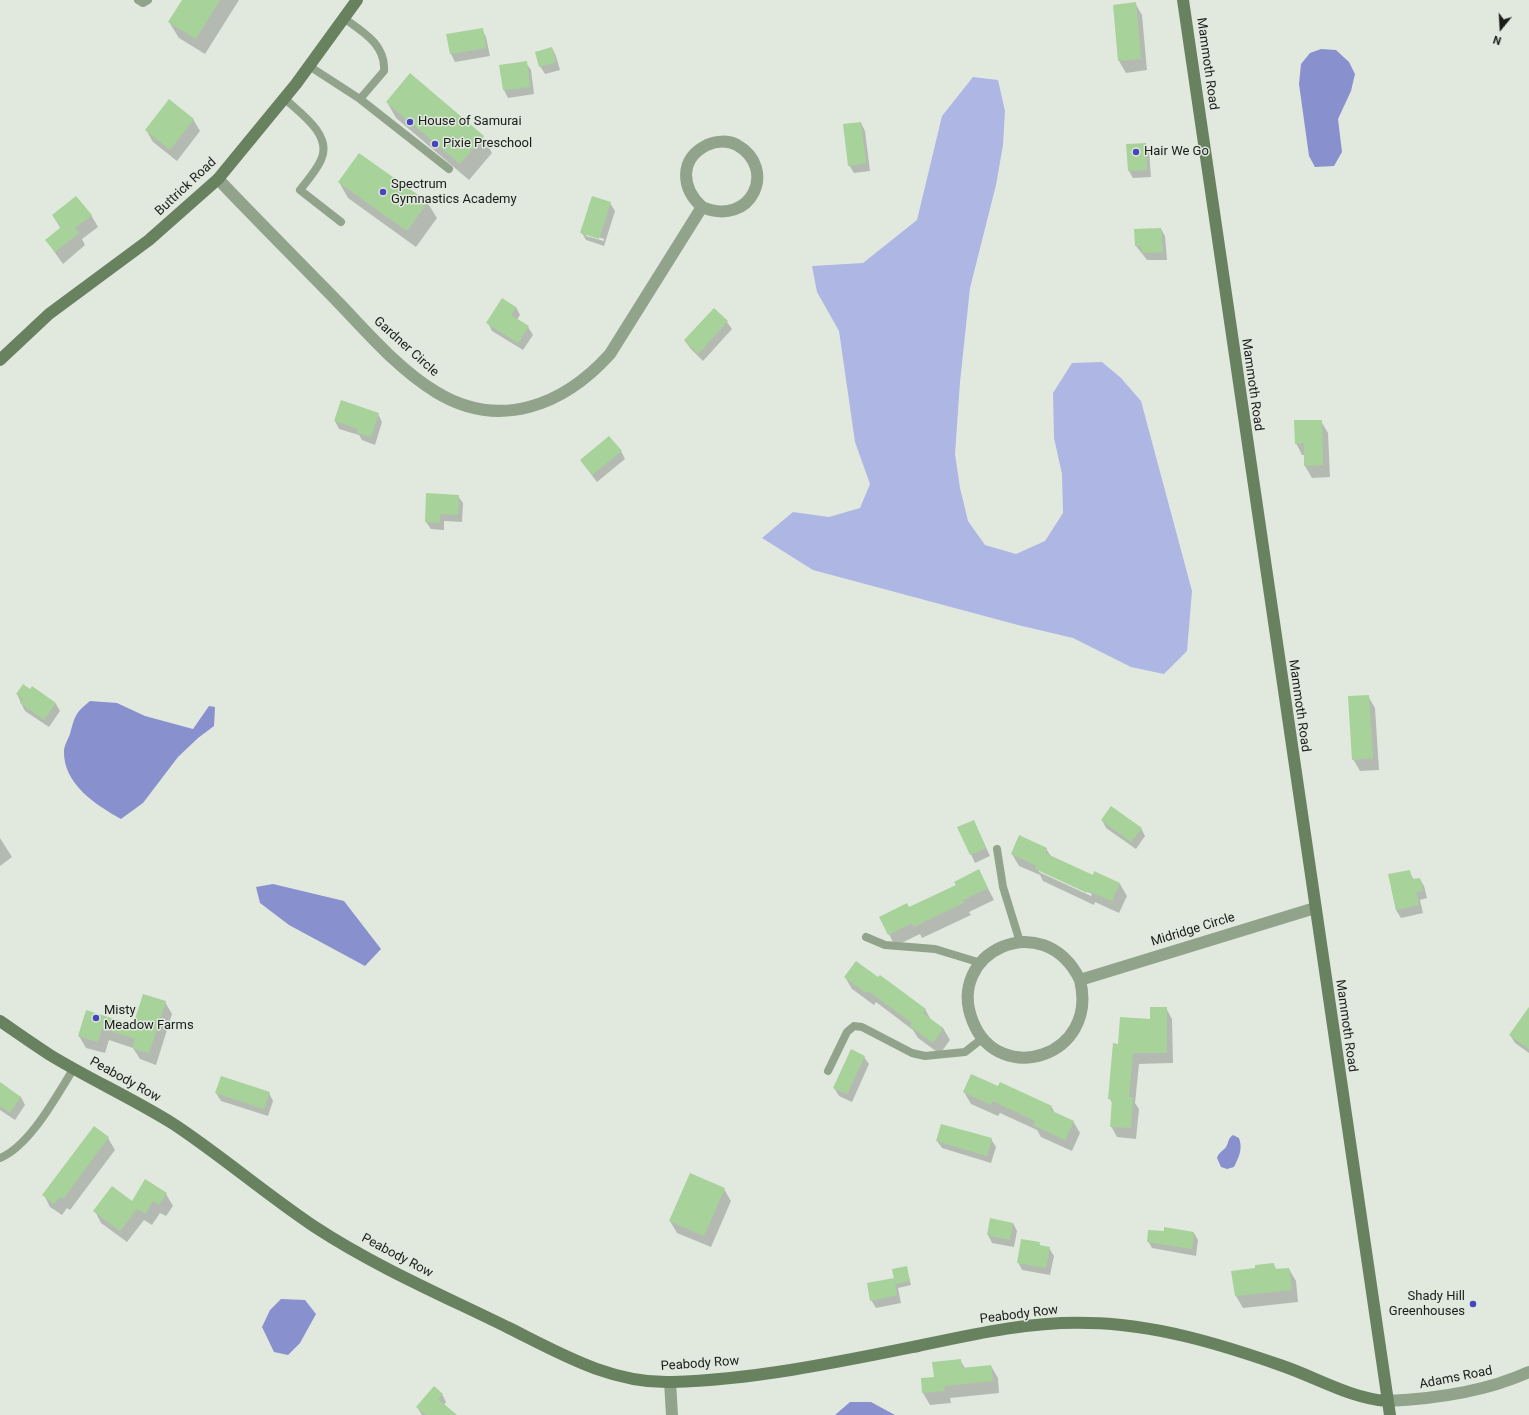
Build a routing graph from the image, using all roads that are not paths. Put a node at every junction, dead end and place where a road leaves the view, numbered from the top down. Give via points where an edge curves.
1 (138, 0) edge
2 (148, 0) edge
3 (358, 0) edge
4 (1183, 0) edge
5 (345, 19) junction
6 (309, 66) junction
7 (284, 98) junction
8 (360, 99) junction
9 (450, 168) dead end
10 (218, 180) junction
11 (702, 207) junction
12 (341, 222) dead end
13 (0, 360) edge
14 (996, 849) dead end
15 (1315, 908) junction
16 (866, 937) dead end
17 (1020, 942) junction
18 (981, 963) junction
19 (1080, 980) junction
20 (0, 1021) edge
21 (983, 1038) junction
22 (74, 1068) junction
23 (828, 1071) dead end
24 (0, 1158) edge
25 (1529, 1372) edge
26 (670, 1382) junction
27 (1387, 1401) junction
28 (672, 1415) edge
29 (1390, 1415) edge

1 - 2 lane via 143,3
3 - 5 street, Buttrick Road
4 - 15 street, Mammoth Road
5 - 6 street, Buttrick Road
5 - 8 lane via 376,44 384,60 384,71
6 - 7 street, Buttrick Road
6 - 8 lane
7 - 10 street, Buttrick Road
7 - 12 lane via 313,125 323,142 321,160 300,190
8 - 9 lane
10 - 11 street, Gardner Circle via 402,366 445,398 472,408 494,411 514,410 542,403 568,391 596,369 610,354
10 - 13 street, Buttrick Road via 149,240 49,314
11 - 11 street via 693,200 686,184 687,167 692,156 700,148 722,141 744,149 752,158 756,169 757,181 750,198 737,210 725,213 713,212
14 - 17 lane via 1003,887
15 - 19 street, Midridge Circle
15 - 27 street, Mammoth Road
16 - 18 lane via 886,945 935,949
17 - 18 street via 994,951
17 - 19 street via 1038,943 1059,952 1075,969
18 - 21 street via 972,978 968,1000 973,1023
19 - 21 street via 1084,1002 1079,1023 1066,1041 1057,1048 1037,1056 1015,1056 994,1048
20 - 22 street, Peabody Row
21 - 23 lane via 965,1052 925,1056 912,1053 862,1027 854,1026 847,1032
22 - 24 lane via 29,1135 18,1148
22 - 26 street, Peabody Row via 146,1106 317,1228 378,1263 568,1358 632,1380
25 - 27 street, Adams Road via 1500,1383 1463,1392 1418,1400
26 - 27 street, Peabody Row via 764,1374 1021,1327 1091,1323 1144,1328 1213,1344 1282,1365 1370,1400
26 - 28 street
27 - 29 street, Mammoth Road

